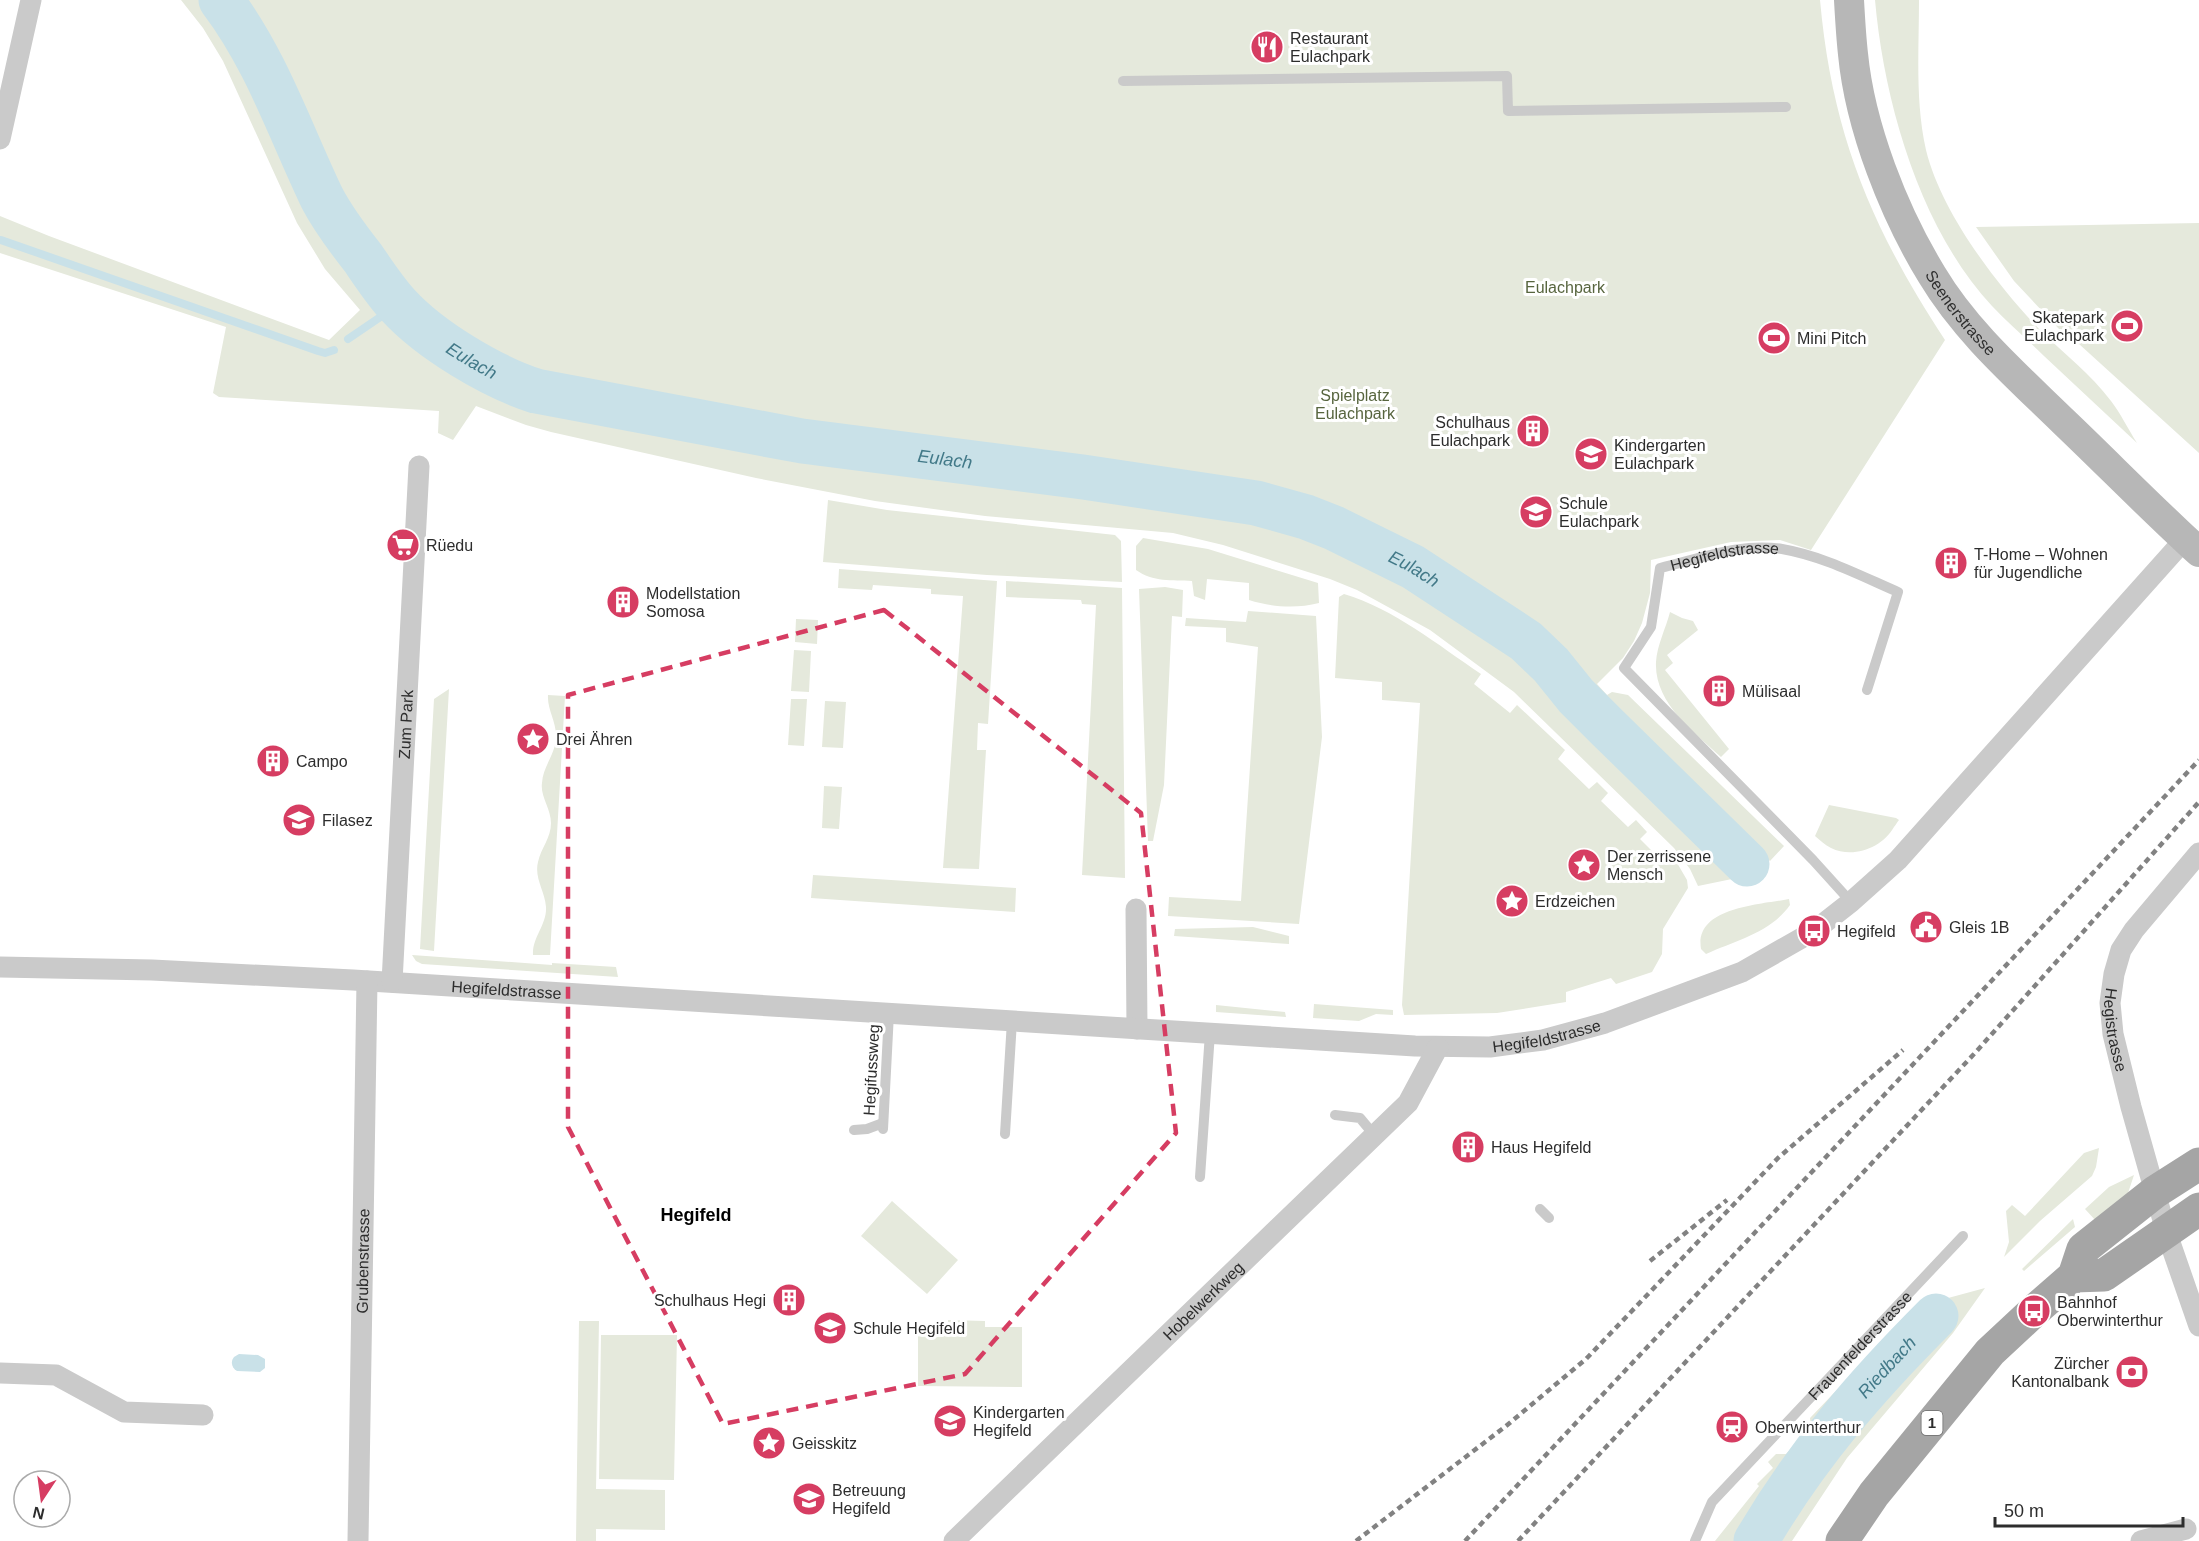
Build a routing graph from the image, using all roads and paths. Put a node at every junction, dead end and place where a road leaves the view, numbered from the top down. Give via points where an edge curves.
1 (31, 0) edge
2 (1849, 0) edge
3 (1123, 81) dead end
4 (1786, 107) dead end
5 (0, 139) edge
6 (419, 466) dead end
7 (2192, 545) edge
8 (1867, 690) dead end
9 (2199, 854) edge
10 (1851, 902) junction
11 (1136, 909) dead end
12 (0, 968) edge
13 (367, 981) junction
14 (392, 982) junction
15 (889, 1013) junction
16 (1012, 1021) junction
17 (1137, 1029) junction
18 (1210, 1033) junction
19 (1438, 1047) junction
20 (1335, 1114) dead end
21 (854, 1130) dead end
22 (1005, 1134) dead end
23 (1375, 1136) junction
24 (2199, 1164) edge
25 (1200, 1177) dead end
26 (2155, 1192) junction
27 (1540, 1209) dead end
28 (2199, 1209) edge
29 (1549, 1218) dead end
30 (2166, 1231) junction
31 (1963, 1236) dead end
32 (2074, 1276) junction
33 (2194, 1300) edge
34 (2199, 1326) edge
35 (0, 1373) edge
36 (203, 1415) dead end
37 (2191, 1531) edge
38 (358, 1541) edge
39 (954, 1541) edge
40 (1695, 1541) edge
41 (1842, 1541) edge
42 (2141, 1541) edge

1 - 5 street
2 - 7 main road, Seenerstrasse via 1853,56 1863,110 1906,227 1933,276 2001,361
3 - 4 lane via 1507,76 1509,111
6 - 14 street, Zum Park
7 - 10 street, Hegifeldstrasse via 1898,860
8 - 10 lane, Hegifeldstrasse via 1898,592 1812,556 1780,548 1739,549 1660,568 1651,627 1624,668
9 - 26 street, Hegistrasse via 2134,930 2121,950 2112,984 2113,1034
10 - 19 street, Hegifeldstrasse via 1814,931 1742,972 1616,1019 1543,1040 1490,1047
11 - 17 street
12 - 13 street, Hegifeldstrasse via 144,969
13 - 14 street, Hegifeldstrasse
13 - 38 street, Grubenstrasse
14 - 15 street, Hegifeldstrasse
15 - 16 street, Hegifeldstrasse
15 - 21 lane, Hegifussweg via 883,1126
16 - 17 street, Hegifeldstrasse
16 - 22 lane
17 - 18 street, Hegifeldstrasse
18 - 19 street, Hegifeldstrasse
18 - 25 lane
19 - 23 street, Hobelwerkweg via 1408,1103
20 - 23 lane via 1360,1118
23 - 39 street, Hobelwerkweg
24 - 26 main road
26 - 30 street, Hegistrasse
26 - 32 main road via 2083,1248
27 - 29 lane
28 - 30 main road
30 - 32 main road via 2104,1275
30 - 33 street, Hegistrasse
31 - 40 lane, Frauenfelderstrasse via 1712,1502
32 - 41 main road, 1 via 1990,1352 1874,1494
33 - 34 street, Hegistrasse
35 - 36 street via 56,1375 124,1412
37 - 42 street

